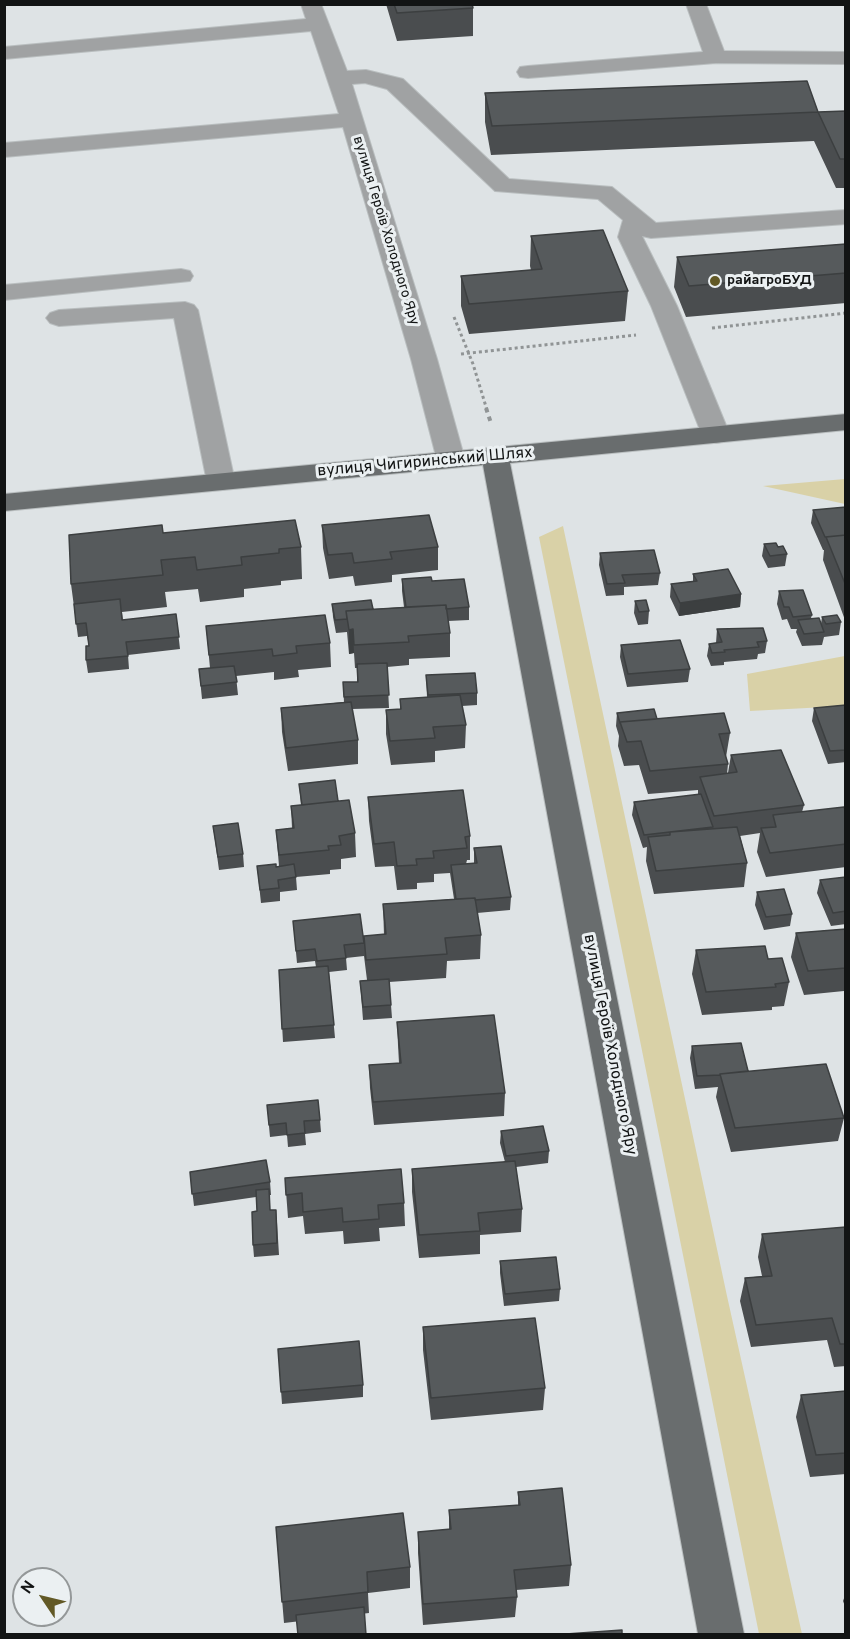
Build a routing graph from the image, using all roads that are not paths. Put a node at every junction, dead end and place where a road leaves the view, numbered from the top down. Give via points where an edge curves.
1 (696, 4) edge
2 (315, 14) edge
3 (4, 53) edge
4 (716, 57) junction
5 (846, 58) edge
6 (528, 72) dead end
7 (339, 78) junction
8 (350, 120) junction
9 (4, 150) edge
10 (846, 217) edge
11 (635, 218) junction
12 (181, 276) dead end
13 (4, 294) edge
14 (59, 318) dead end
15 (846, 422) edge
16 (716, 435) junction
17 (495, 456) junction
18 (451, 460) junction
19 (221, 482) junction
20 (4, 503) edge
21 (722, 1635) edge

1 - 4 street
2 - 3 street
2 - 7 street, вулиця Героїв Холодного Яру
4 - 5 street
4 - 6 street
7 - 8 street, вулиця Героїв Холодного Яру
7 - 11 street via 366,76 395,84 503,186 603,192
8 - 9 street
8 - 18 street, вулиця Героїв Холодного Яру
10 - 11 street via 651,231
11 - 16 street via 630,237 664,306
12 - 13 street
14 - 19 street via 185,309
15 - 16 main road, вулиця Чигиринський Шлях
16 - 17 main road, вулиця Чигиринський Шлях
17 - 18 main road, вулиця Чигиринський Шлях
17 - 21 main road, вулиця Героїв Холодного Яру
18 - 19 main road, вулиця Чигиринський Шлях
19 - 20 main road, вулиця Чигиринський Шлях

